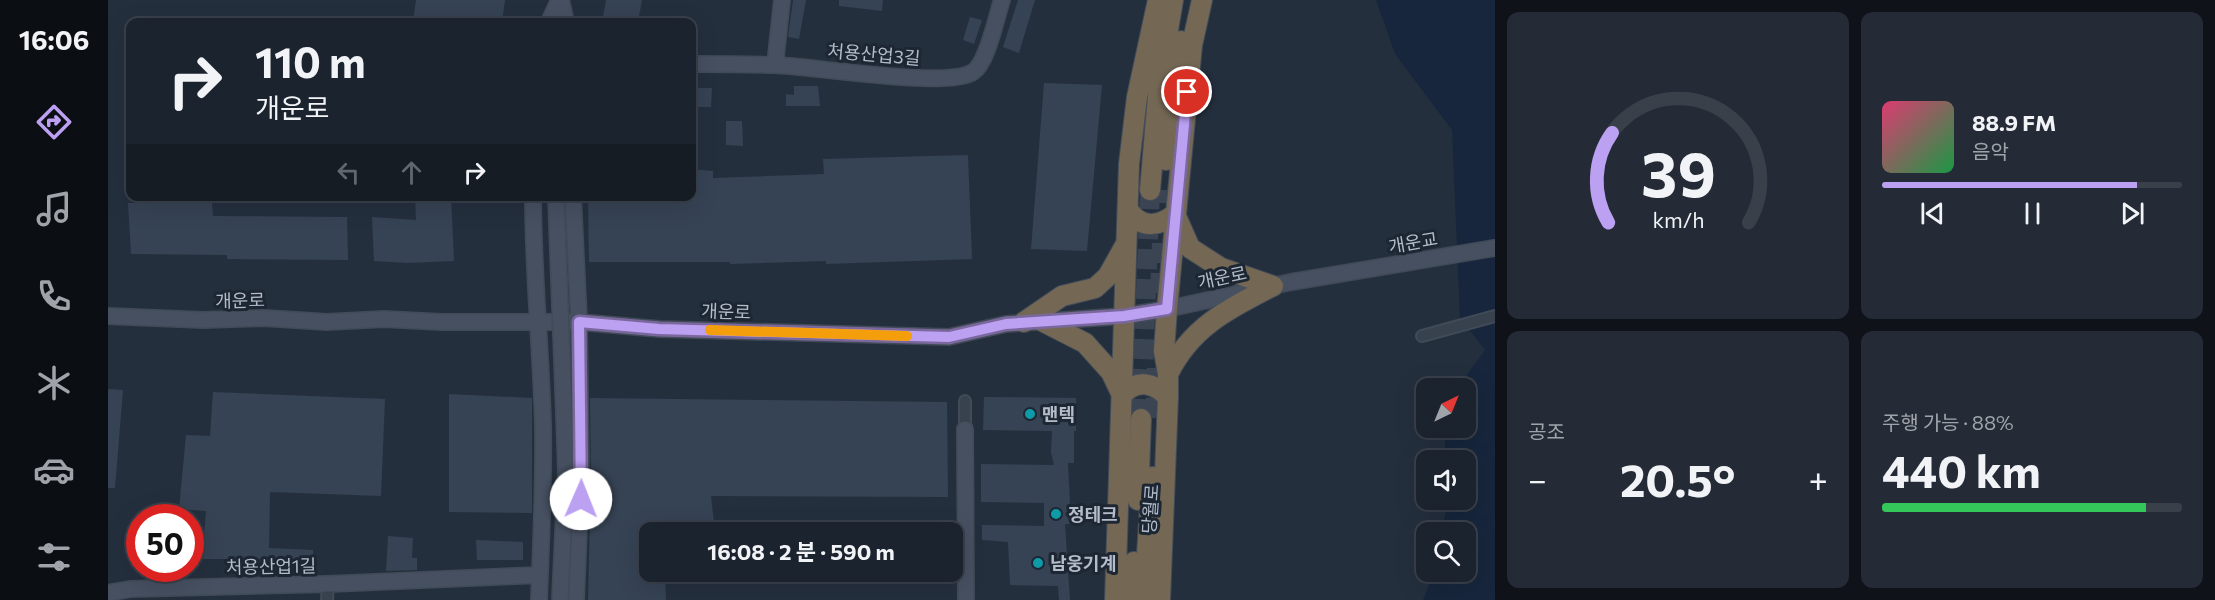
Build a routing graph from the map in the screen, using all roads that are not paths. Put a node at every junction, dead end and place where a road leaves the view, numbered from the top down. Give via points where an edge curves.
1 (560, 0) edge
2 (782, 0) edge
3 (1002, 0) edge
4 (1158, 0) edge
5 (1173, 0) edge
6 (1189, 0) edge
7 (1202, 0) edge
8 (551, 18) edge
9 (558, 18) edge
10 (565, 18) edge
11 (696, 64) edge
12 (775, 65) junction
13 (533, 201) edge
14 (556, 201) edge
15 (573, 201) edge
16 (1128, 210) junction
17 (1175, 214) junction
18 (1127, 242) junction
19 (1495, 248) edge
20 (1338, 275) joint
21 (1273, 286) junction
22 (1167, 309) junction
23 (108, 316) edge
24 (1124, 316) junction
25 (1495, 316) edge
26 (539, 322) junction
27 (579, 322) junction
28 (1033, 322) junction
29 (1422, 336) dead end
30 (1168, 374) junction
31 (1122, 395) junction
32 (1168, 398) junction
33 (965, 401) dead end
34 (965, 429) joint
35 (540, 575) junction
36 (328, 584) junction
37 (108, 593) edge
38 (327, 600) edge
39 (539, 600) edge
40 (560, 600) edge
41 (576, 600) edge
42 (966, 600) edge
43 (1115, 600) edge
44 (1130, 600) edge
45 (1144, 600) edge
46 (1160, 600) edge

1 - 8 main road
1 - 9 main road
1 - 10 main road
2 - 12 main road
3 - 12 main road, 처용산업3길 via 983,59 966,76 925,78
4 - 16 highway via 1137,97
5 - 6 highway via 1159,84 1157,190
7 - 17 highway via 1192,45
11 - 12 main road, 처용산업3길
13 - 26 main road
14 - 40 main road, bridge via 566,469
15 - 27 main road
16 - 17 highway via 1133,218 1150,225 1167,221
16 - 18 highway
17 - 21 highway via 1190,248 1221,268
17 - 22 highway
18 - 24 highway
18 - 28 highway via 1108,276 1095,288 1062,296
19 - 20 main road, 개운교
20 - 21 main road, 개운로
21 - 22 main road, 개운로
21 - 30 highway via 1224,312 1194,335
22 - 24 main road, 개운로
22 - 30 highway via 1164,351
23 - 26 main road, 개운로
24 - 28 main road, 개운로
24 - 31 highway
25 - 29 street
26 - 27 main road, 개운로
26 - 35 main road via 543,487
27 - 28 main road, 개운로 via 659,329 949,337
27 - 41 main road via 582,475
28 - 31 highway via 1085,343 1111,372
30 - 32 highway
31 - 32 highway via 1128,388 1144,383 1161,390
31 - 43 highway
32 - 46 highway
33 - 34 street
34 - 42 main road
35 - 36 main road, 처용산업1길
35 - 39 main road
36 - 37 main road, 처용산업1길 via 130,589
36 - 38 street, 처용산업1길
44 - 45 highway, 당월로 via 1148,418

